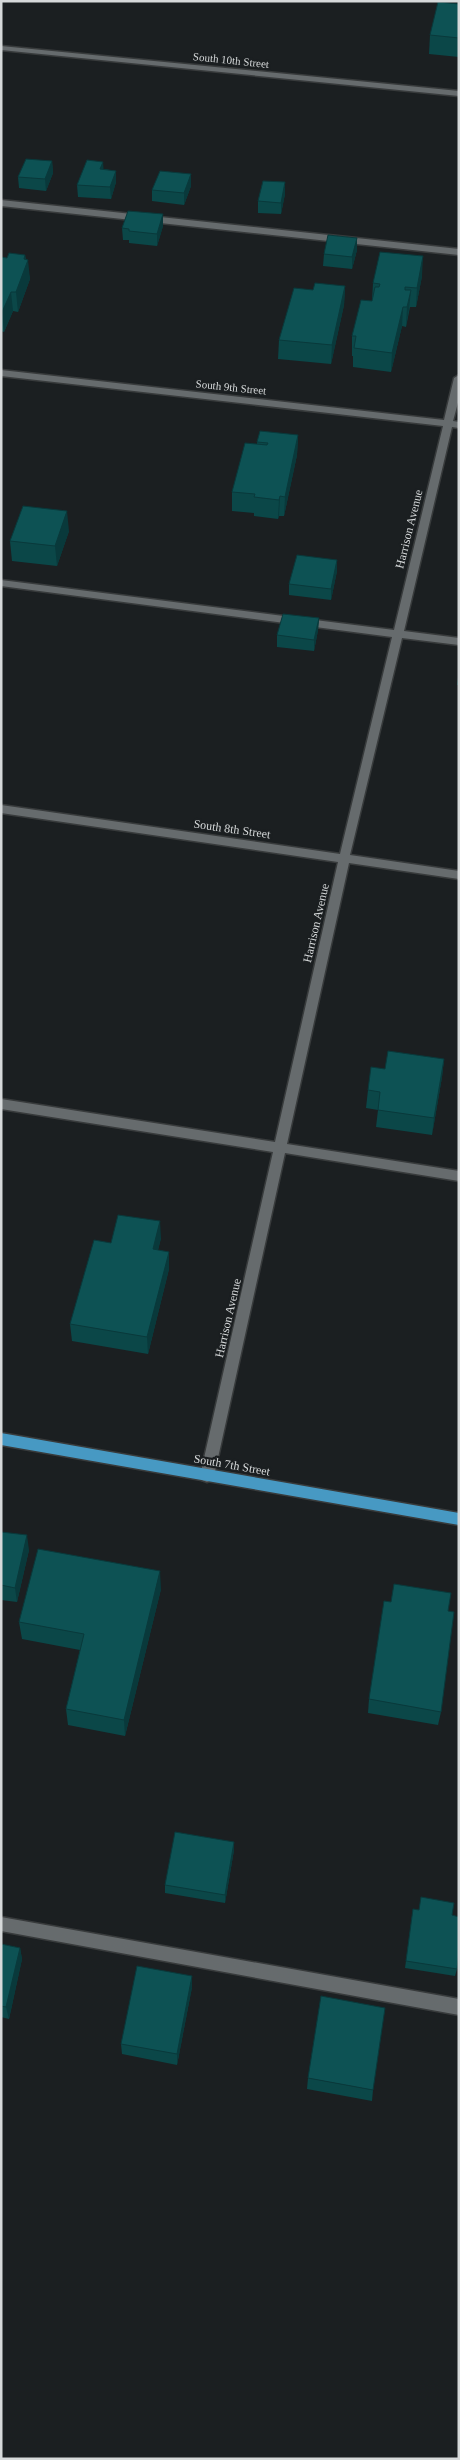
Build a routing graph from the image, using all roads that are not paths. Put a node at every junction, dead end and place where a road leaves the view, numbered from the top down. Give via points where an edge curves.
1 (1, 48) edge
2 (459, 94) edge
3 (1, 203) edge
4 (459, 252) edge
5 (1, 373) edge
6 (459, 378) edge
7 (454, 425) edge
8 (1, 583) edge
9 (397, 634) junction
10 (459, 642) edge
11 (1, 809) edge
12 (344, 859) junction
13 (459, 875) edge
14 (1, 1104) edge
15 (280, 1149) junction
16 (459, 1176) edge
17 (1, 1439) edge
18 (207, 1476) junction
19 (459, 1520) edge
20 (1, 1924) edge
21 (459, 2007) edge

1 - 2 street, South 10th Street
3 - 4 street
5 - 7 street, South 9th Street
6 - 7 street, Harrison Avenue
7 - 9 street, Harrison Avenue
8 - 9 street
9 - 10 street
9 - 12 street, Harrison Avenue
11 - 12 street, South 8th Street
12 - 13 street, South 8th Street
12 - 15 street, Harrison Avenue
14 - 15 street
15 - 16 street
15 - 18 street, Harrison Avenue
17 - 18 main road, South 7th Street
18 - 19 main road, South 7th Street
20 - 21 street

